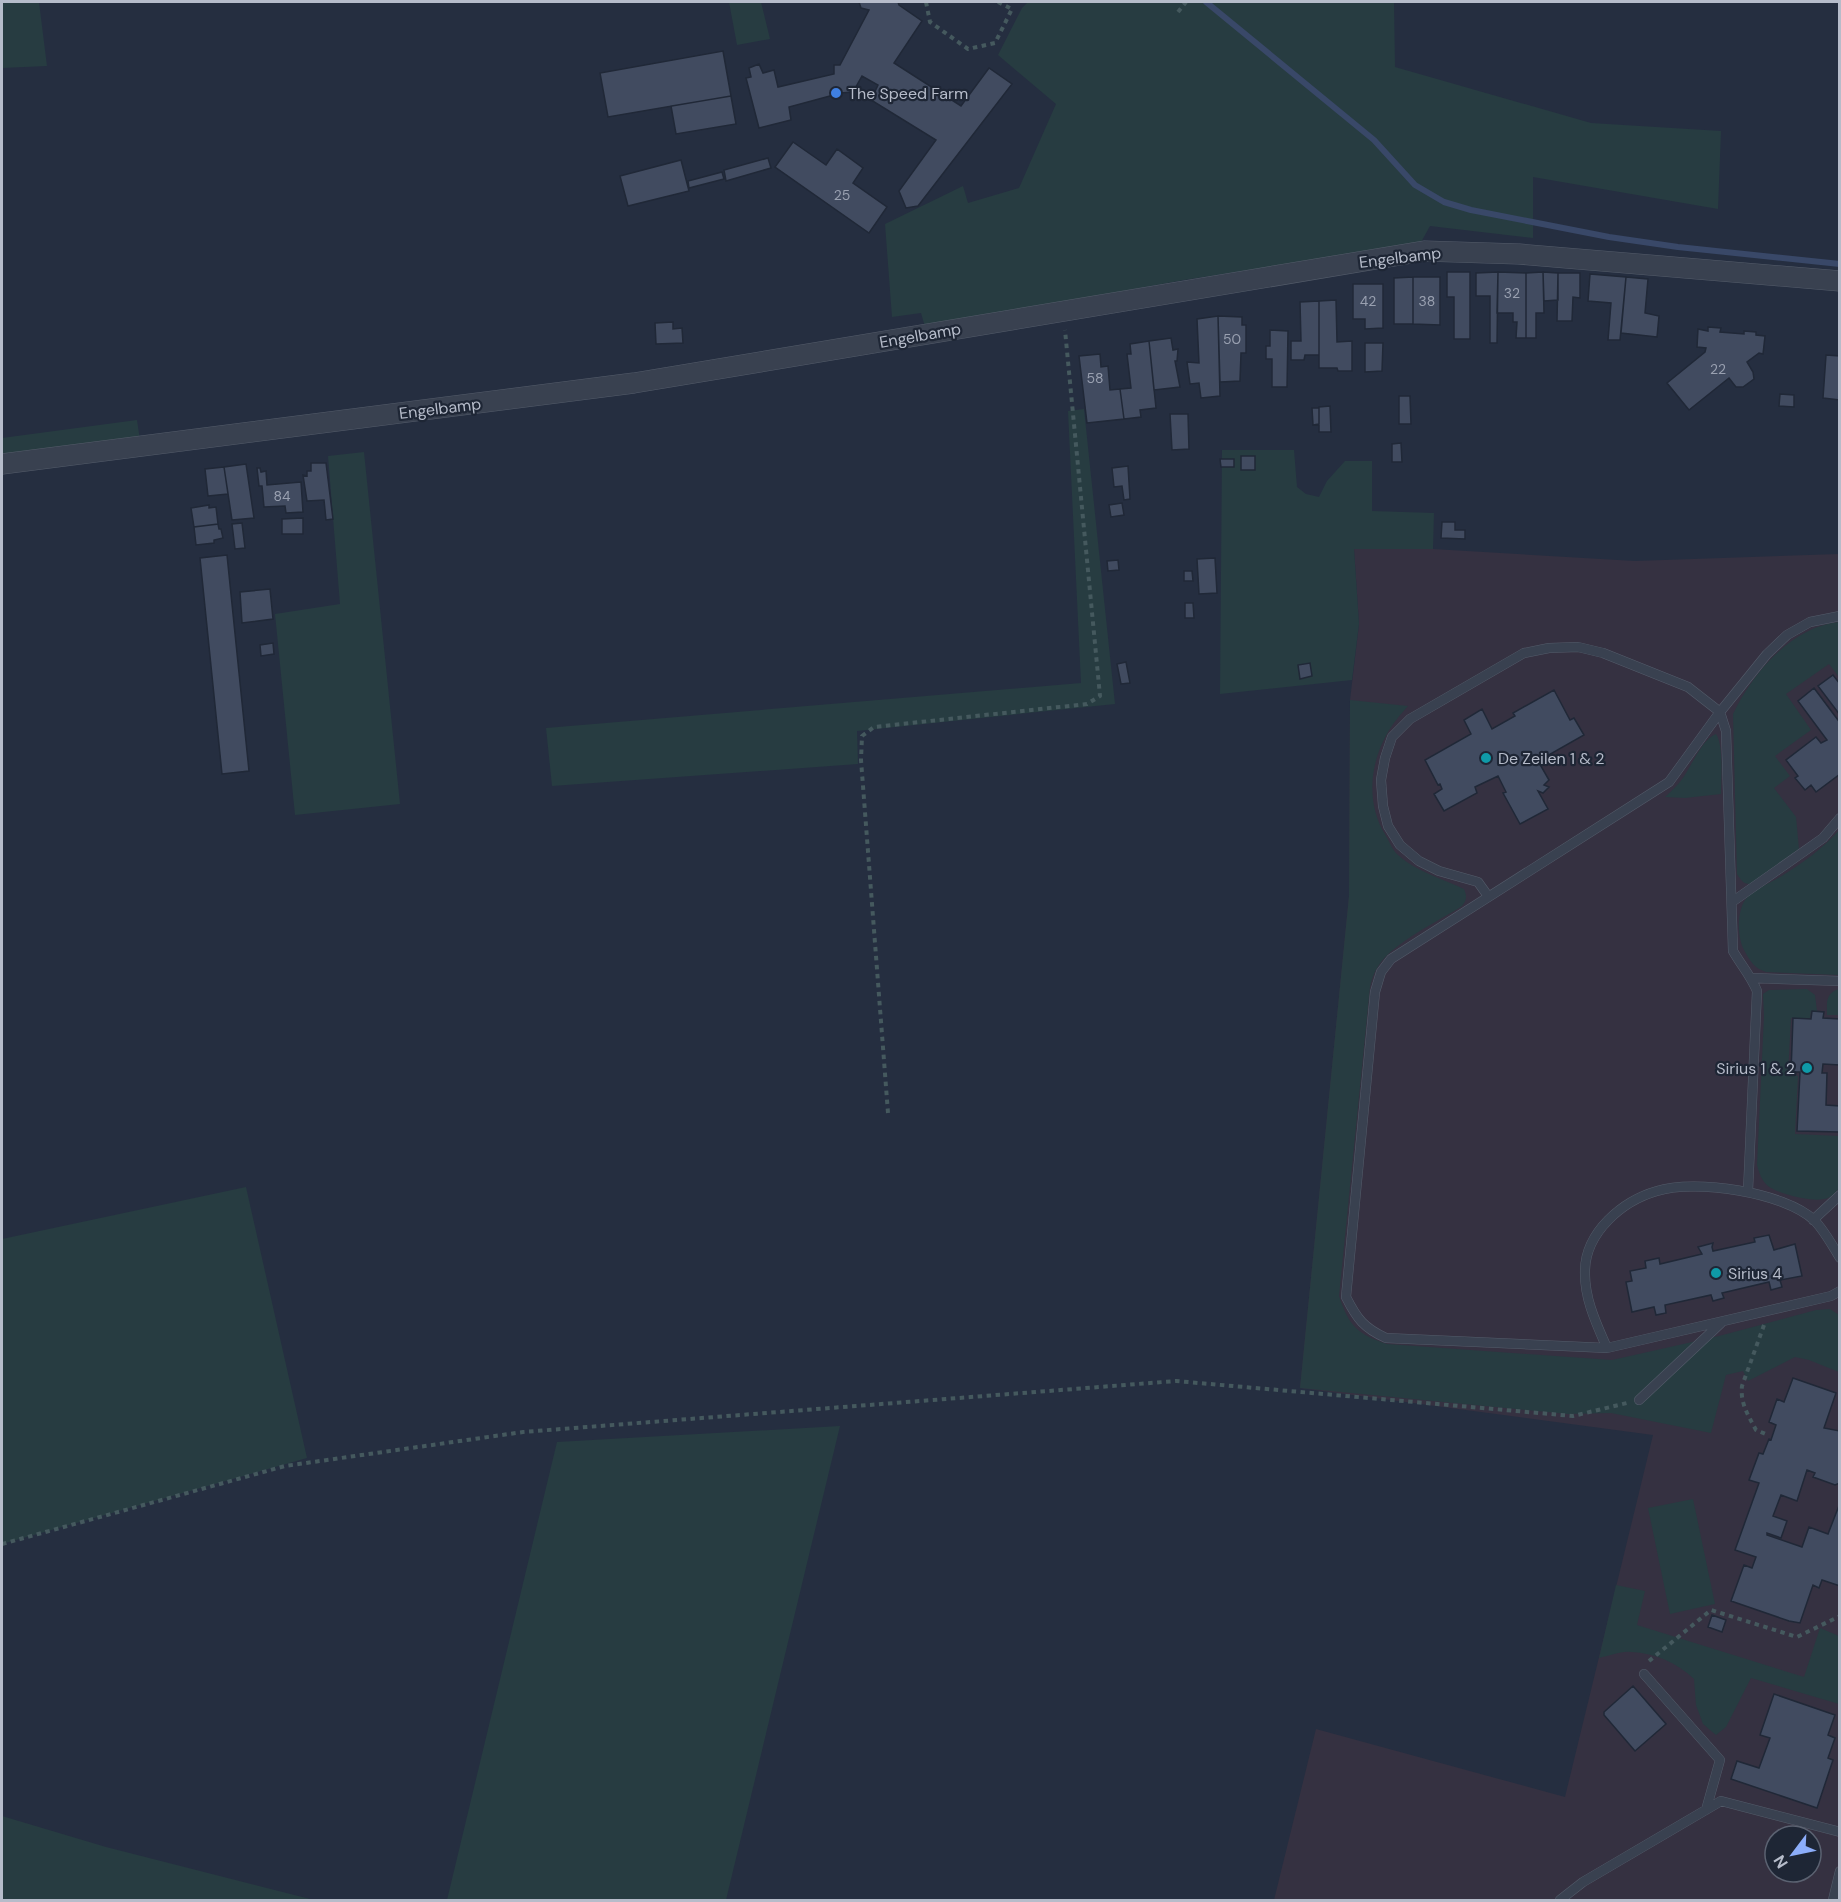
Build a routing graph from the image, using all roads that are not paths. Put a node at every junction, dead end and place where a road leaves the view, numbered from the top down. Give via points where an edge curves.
1 (1839, 281) edge
2 (2, 465) edge
3 (1839, 616) edge
4 (1720, 712) junction
5 (1839, 818) edge
6 (1488, 896) junction
7 (1732, 902) junction
8 (1752, 978) junction
9 (1839, 981) edge
10 (1748, 1191) junction
11 (1839, 1195) edge
12 (1813, 1220) junction
13 (1839, 1258) edge
14 (1839, 1291) edge
15 (1723, 1321) junction
16 (1607, 1348) junction
17 (1639, 1400) road end
18 (1644, 1674) road end
19 (1706, 1810) junction
20 (1839, 1832) edge
21 (1839, 1871) edge
22 (1560, 1900) edge
23 (1833, 1900) edge

1 - 2 street, Engelbamp via 1519,254 1424,251 634,383
3 - 4 lane via 1810,622 1787,635
4 - 6 lane via 1669,782
4 - 6 lane via 1688,687 1578,647 1524,653 1410,718 1392,737 1385,758 1381,780 1388,826 1400,845 1419,861 1478,882
4 - 7 lane via 1726,731
5 - 7 lane via 1823,837
6 - 16 lane via 1391,959 1381,972 1375,993 1346,1297 1355,1316 1369,1330 1386,1338
7 - 8 lane via 1733,951
8 - 9 lane
8 - 10 lane via 1757,991
10 - 12 lane via 1793,1207
10 - 16 lane via 1689,1186 1657,1190 1630,1202 1606,1221 1591,1242 1585,1269 1587,1295
11 - 12 lane
12 - 13 lane
14 - 15 lane via 1832,1296
15 - 16 lane
15 - 17 lane
18 - 19 lane via 1720,1760
19 - 20 lane via 1721,1801
19 - 22 lane via 1583,1882
21 - 23 lane

